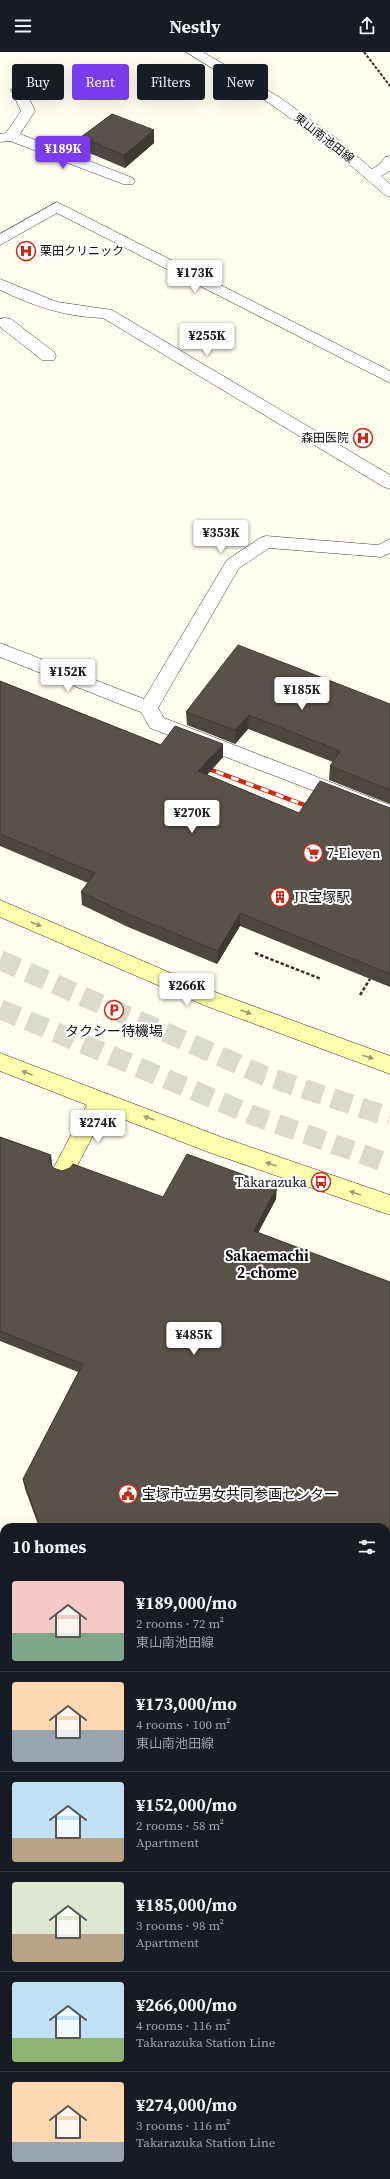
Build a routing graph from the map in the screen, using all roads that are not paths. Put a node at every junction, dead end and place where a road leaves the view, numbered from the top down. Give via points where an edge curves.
1 (193, 52) edge
2 (23, 100) edge
3 (6, 137) edge
4 (390, 160) edge
5 (371, 175) junction
6 (128, 181) dead end
7 (390, 192) edge
8 (0, 240) edge
9 (0, 284) edge
10 (17, 315) edge
11 (48, 356) dead end
12 (390, 378) edge
13 (390, 483) edge
14 (390, 545) edge
15 (0, 650) edge
16 (148, 708) junction
17 (390, 813) edge
18 (0, 908) edge
19 (0, 1062) edge
20 (390, 1064) edge
21 (100, 1101) junction
22 (63, 1171) edge
23 (390, 1205) edge

1 - 5 street, 東山南池田線 via 274,100 331,141
2 - 3 street via 28,111
3 - 6 street
4 - 5 street via 381,171
5 - 7 street, 東山南池田線
8 - 12 street via 56,207
9 - 10 street
10 - 11 street
10 - 13 street via 75,311 106,313
14 - 16 street via 381,551 266,542 233,564
15 - 16 street
16 - 17 street via 157,723
18 -> 20 street via 213,1000
21 -> 19 street
21 - 22 street
23 -> 21 street via 216,1145

